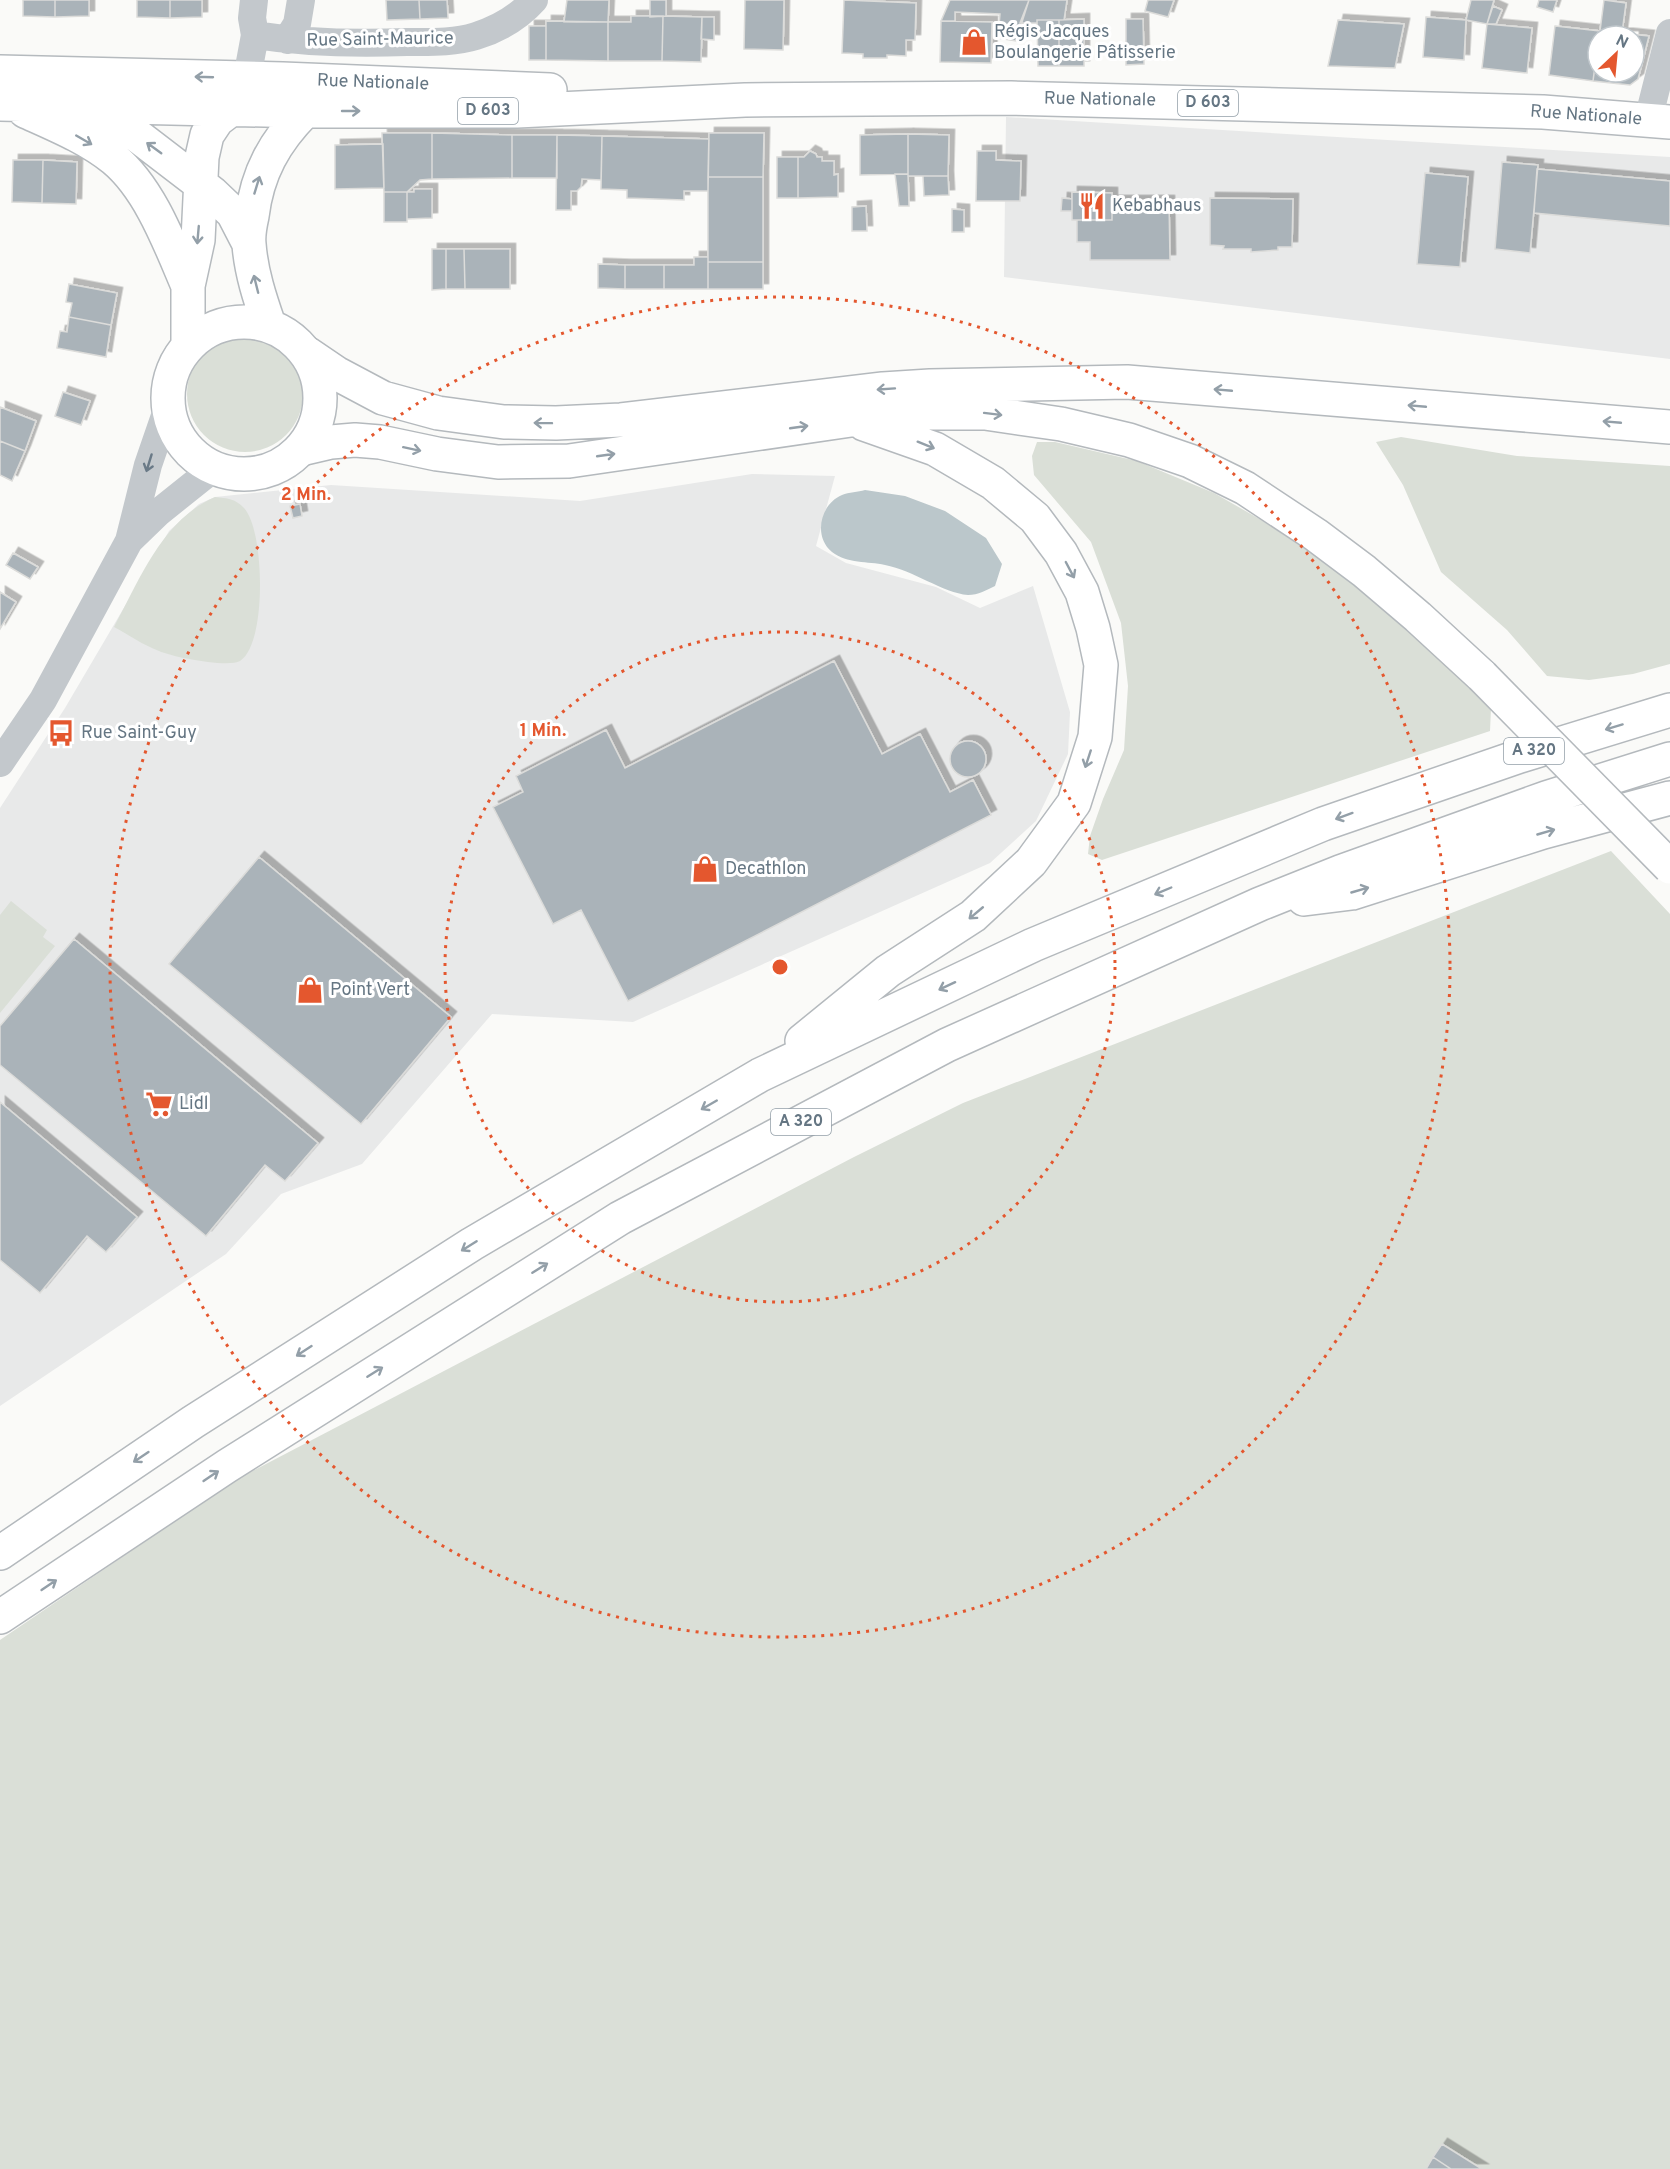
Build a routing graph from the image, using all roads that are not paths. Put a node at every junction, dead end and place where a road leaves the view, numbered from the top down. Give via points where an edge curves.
1 (254, 0) edge
2 (301, 0) edge
3 (534, 0) edge
4 (1670, 33) edge
5 (255, 35) junction
6 (287, 40) junction
7 (12, 72) edge
8 (247, 78) junction
9 (283, 79) junction
10 (746, 100) junction
11 (6, 104) edge
12 (92, 107) junction
13 (230, 109) junction
14 (305, 111) junction
15 (1659, 121) edge
16 (201, 183) junction
17 (248, 242) junction
18 (188, 286) junction
19 (269, 325) junction
20 (188, 346) junction
21 (308, 354) junction
22 (965, 385) junction
23 (168, 407) junction
24 (851, 420) junction
25 (1670, 427) edge
26 (301, 449) junction
27 (214, 468) junction
28 (129, 542) junction
29 (1487, 671) junction
30 (1670, 710) edge
31 (1670, 759) edge
32 (0, 763) edge
33 (1670, 798) edge
34 (1670, 847) edge
35 (1670, 867) edge
36 (1260, 904) junction
37 (760, 1075) junction
38 (0, 1553) edge
39 (0, 1617) edge

1 - 5 street
2 - 6 street via 297,24
3 - 6 street, Rue Saint-Maurice via 521,15 474,37 345,44
4 - 15 street
5 - 6 street
5 - 8 street
8 -> 7 main road, Rue Nationale / D 603
7 - 12 main road
8 - 9 main road, Rue Nationale / D 603
9 - 10 main road, Rue Nationale / D 603
9 - 13 main road
14 -> 10 main road, Rue Nationale / D 603 via 517,111
10 - 15 main road, Rue Nationale / D 603 via 1011,98 1543,112
11 - 12 main road, Rue Nationale / D 603
11 -> 18 main road via 72,132 115,159 168,238
12 - 13 main road, Rue Nationale / D 603
16 -> 12 main road
13 - 14 main road, Rue Nationale / D 603
13 - 16 main road via 207,135
17 -> 14 main road via 261,173 282,135
16 - 17 main road via 233,213
16 -> 18 main road via 198,240
19 -> 17 main road via 256,286
18 - 20 main road
19 - 20 main road via 225,323
19 - 21 main road via 284,332
20 - 23 main road via 175,364 168,385
22 -> 21 main road via 831,394 621,420 504,422 438,413 383,398
21 - 26 main road via 317,373 320,413
25 -> 22 main road via 1127,382
22 - 29 main road via 1133,425 1196,447 1254,474 1326,522 1428,605
23 - 27 main road via 183,444 196,458
23 -> 28 street via 148,465
26 -> 24 main road via 355,440 498,462 569,461
24 -> 29 main road via 927,413 985,413 1061,424 1129,440 1191,461 1245,488 1316,535
24 -> 37 main road via 935,448 993,483 1035,518 1061,553 1082,592 1092,628 1101,665 1095,737 1074,803 1031,862 973,916 888,972
26 - 27 main road via 283,464 260,473 237,474
27 - 28 street
28 - 32 street via 43,700
29 - 34 main road
29 - 35 main road, bridge
30 -> 37 main road, A 320 via 1520,756 1323,824 1034,945
31 - 36 main road, A 320 via 1546,798
36 -> 33 main road via 1352,893 1543,832
39 -> 36 main road, A 320 via 227,1466 620,1218 947,1045
37 -> 38 main road, A 320 via 462,1250 193,1422

